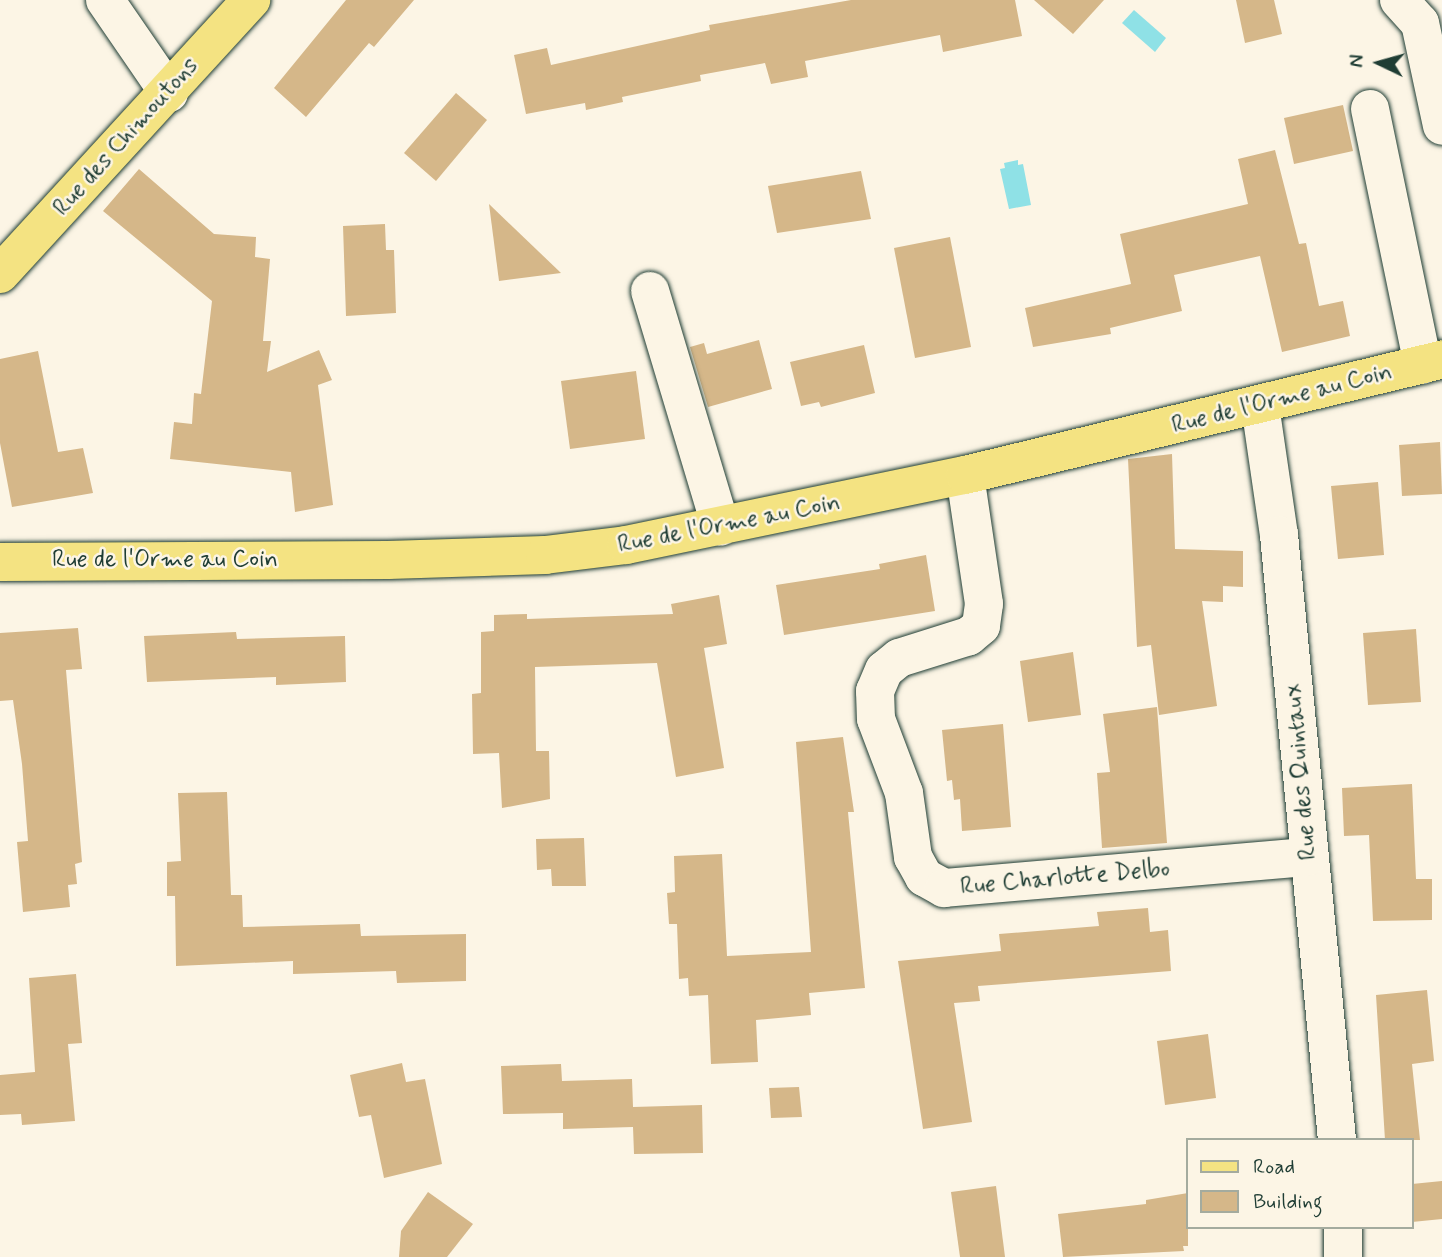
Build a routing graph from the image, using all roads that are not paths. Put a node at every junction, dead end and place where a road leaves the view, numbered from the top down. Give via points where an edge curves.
1 (105, 0) edge
2 (251, 0) edge
3 (1399, 0) edge
4 (169, 93) junction
5 (1370, 109) dead end
6 (1442, 126) edge
7 (0, 274) edge
8 (650, 291) dead end
9 (1433, 362) edge
10 (1260, 405) junction
11 (965, 475) junction
12 (721, 527) junction
13 (0, 562) edge
14 (1308, 857) junction
15 (1337, 1138) edge
16 (1343, 1229) edge
17 (1343, 1257) edge

1 - 4 street
2 - 4 main road, Rue des Chimoutons
3 - 6 street via 1420,23
4 - 7 main road, Rue des Chimoutons
5 - 9 street
8 - 12 street
9 - 10 main road, Rue de l'Orme au Coin
10 - 11 main road, Rue de l'Orme au Coin
10 - 14 street, Rue des Quintaux via 1279,535
11 - 12 main road, Rue de l'Orme au Coin
11 - 14 street, Rue Charlotte Delbo via 984,604 981,626 969,636 899,658 884,670 876,691 876,719 904,793 913,858 924,877 944,888
12 - 13 main road, Rue de l'Orme au Coin via 545,555
14 - 15 street, Rue des Quintaux
16 - 17 street

